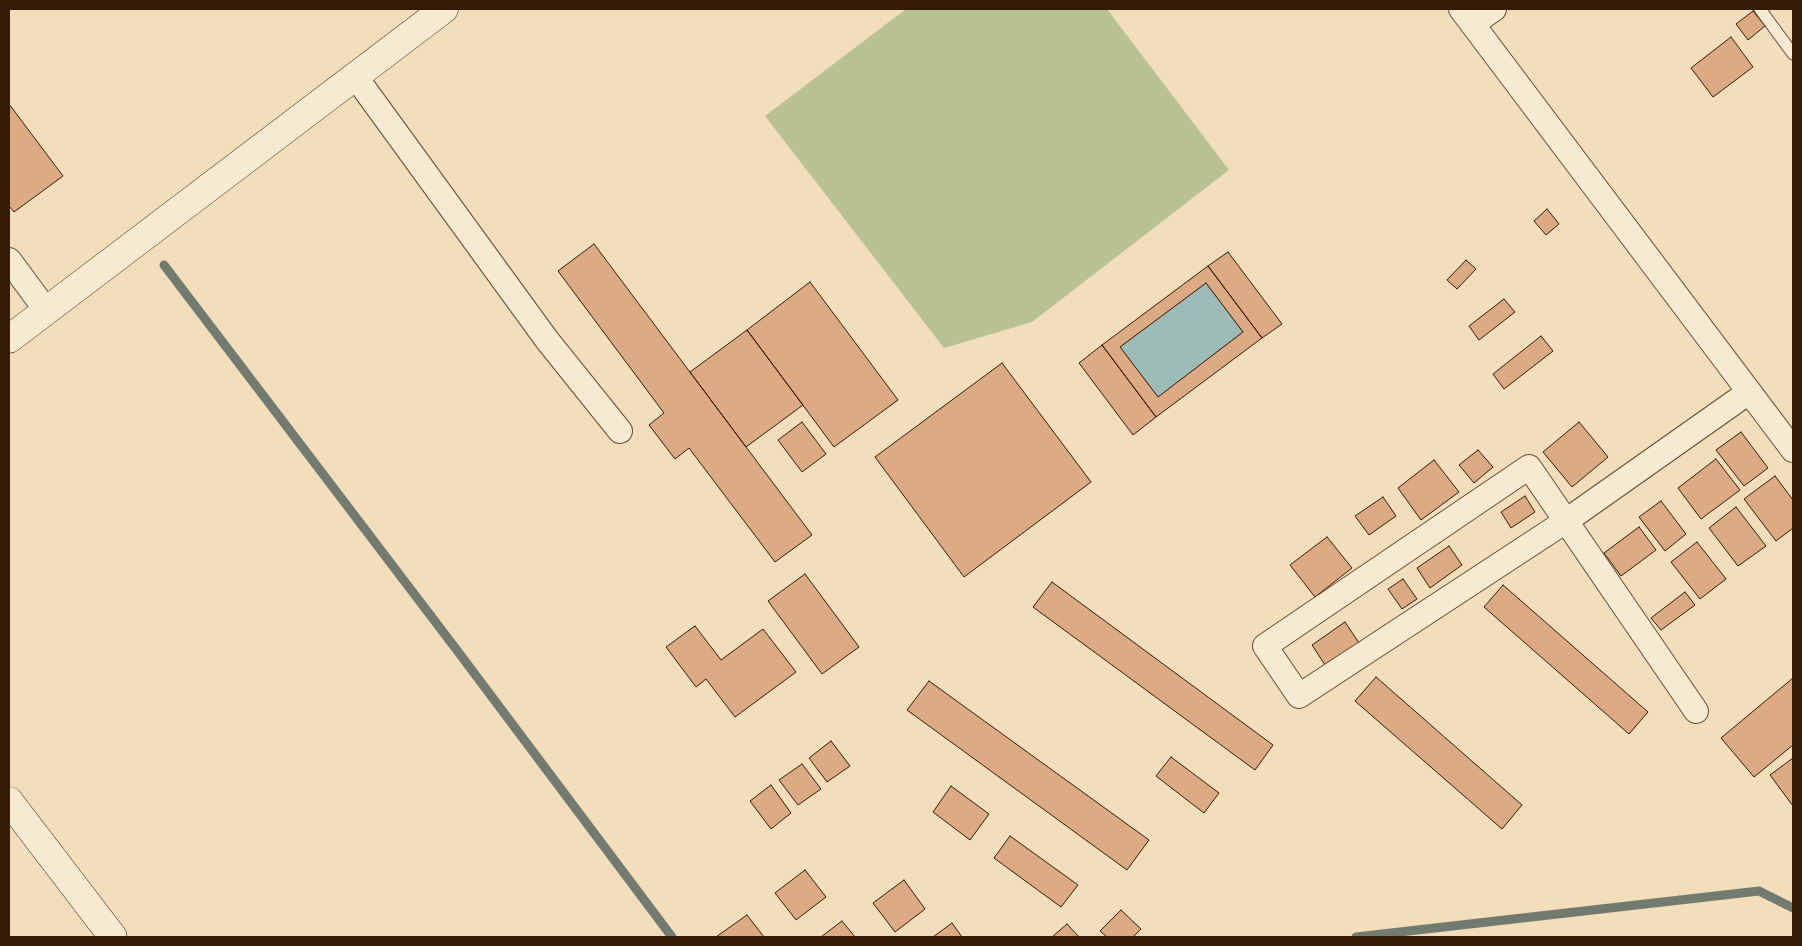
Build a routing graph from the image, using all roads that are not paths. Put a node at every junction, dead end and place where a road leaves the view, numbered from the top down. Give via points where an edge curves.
1 (444, 9) edge
2 (1494, 9) edge
3 (1760, 9) edge
4 (1467, 16) edge
5 (1793, 54) edge
6 (354, 76) junction
7 (9, 260) edge
8 (46, 310) junction
9 (9, 339) edge
10 (1749, 392) junction
11 (620, 431) dead end
12 (1793, 450) edge
13 (1566, 521) junction
14 (1696, 711) dead end
15 (9, 801) edge
16 (112, 937) edge

1 - 6 street
2 - 4 street
3 - 5 lane
4 - 10 street
6 - 8 street
6 - 11 street via 547,340
7 - 8 street
8 - 9 street
10 - 12 street
10 - 13 street
13 - 13 street via 1300,696 1265,646 1529,467
13 - 14 street
15 - 16 street

